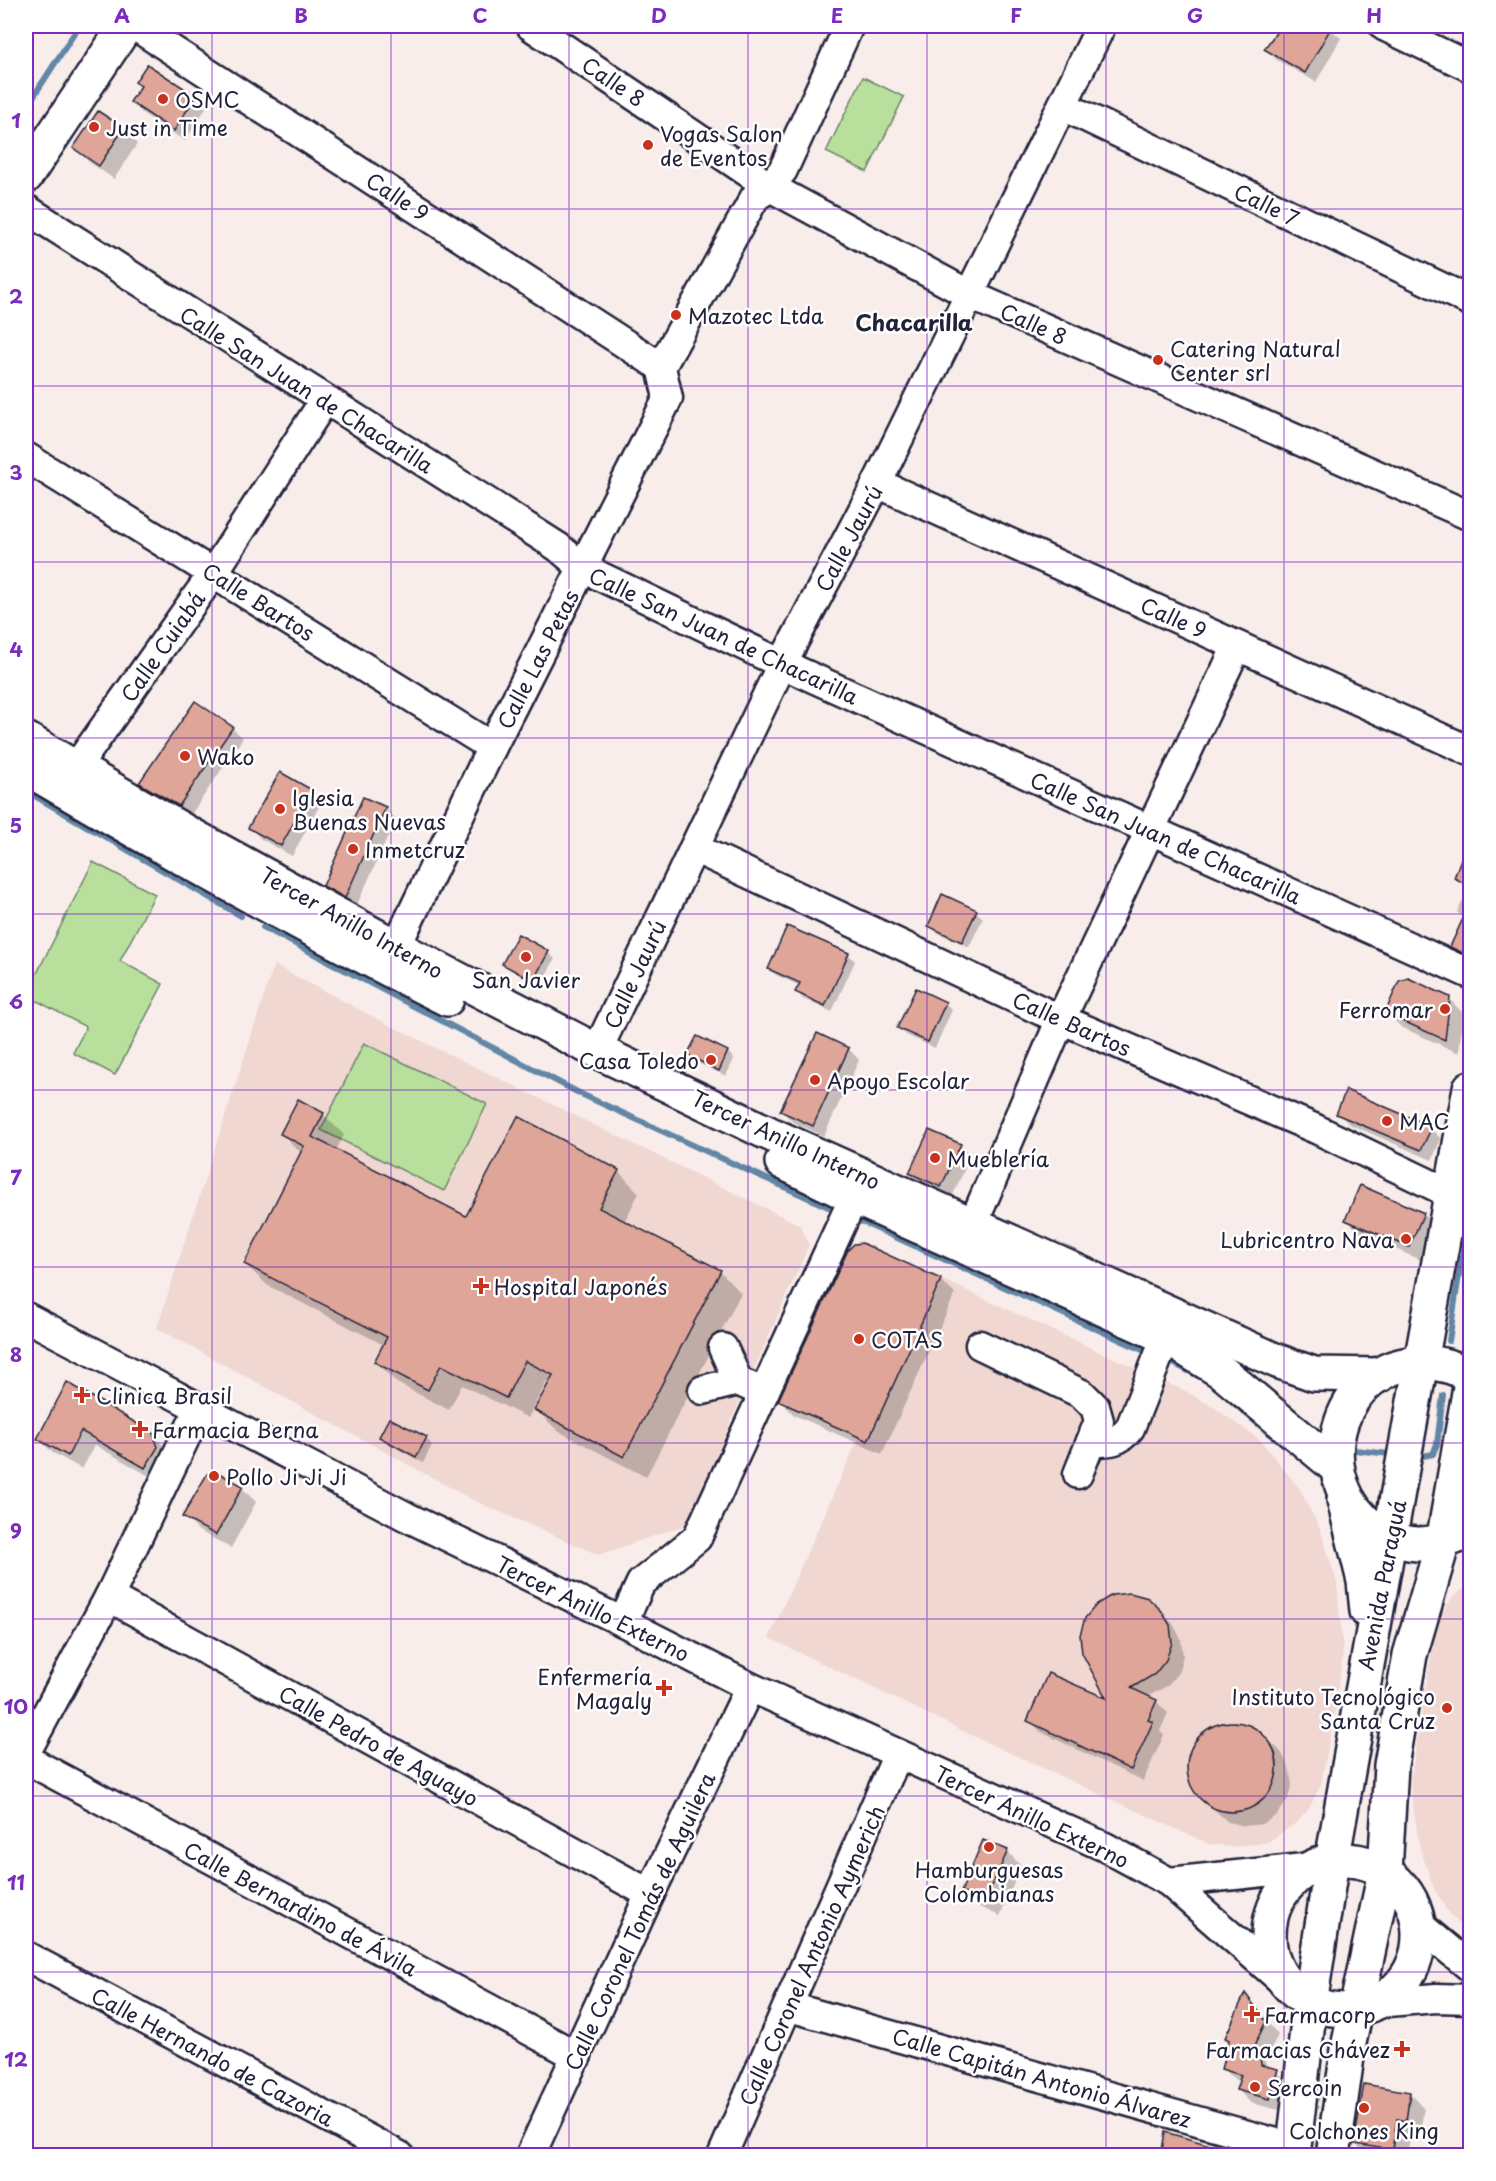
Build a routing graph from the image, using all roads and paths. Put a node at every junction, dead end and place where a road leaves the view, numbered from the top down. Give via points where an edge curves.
1 (126, 26) edge
2 (135, 26) edge
3 (531, 26) edge
4 (849, 26) edge
5 (1101, 26) edge
6 (1384, 26) edge
7 (1470, 67) edge
8 (1063, 106) junction
9 (26, 176) edge
10 (770, 187) junction
11 (26, 209) edge
12 (970, 295) junction
13 (1470, 301) edge
14 (661, 367) junction
15 (324, 401) junction
16 (26, 457) edge
17 (877, 483) junction
18 (1470, 516) edge
19 (584, 568) junction
20 (214, 572) junction
21 (1237, 646) junction
22 (782, 664) junction
23 (26, 739) edge
24 (492, 747) junction
25 (26, 749) edge
26 (1470, 751) edge
27 (26, 768) edge
28 (75, 769) junction
29 (120, 822) junction
30 (1151, 832) junction
31 (694, 848) junction
32 (191, 863) junction
33 (250, 866) junction
34 (396, 947) junction
35 (1470, 974) edge
36 (1061, 1019) junction
37 (608, 1056) junction
38 (1470, 1088) edge
39 (646, 1096) junction
40 (1451, 1194) junction
41 (854, 1197) junction
42 (973, 1224) junction
43 (1066, 1267) junction
44 (29, 1328) edge
45 (1166, 1337) junction
46 (980, 1345) dead end
47 (723, 1348) dead end
48 (1421, 1363) junction
49 (1380, 1375) junction
50 (1470, 1375) edge
51 (738, 1382) junction
52 (1470, 1387) edge
53 (703, 1390) dead end
54 (764, 1393) junction
55 (199, 1409) junction
56 (1091, 1442) junction
57 (1078, 1474) dead end
58 (1339, 1479) junction
59 (1391, 1538) junction
60 (1459, 1542) edge
61 (109, 1597) junction
62 (623, 1622) junction
63 (1370, 1639) junction
64 (750, 1687) junction
65 (26, 1752) edge
66 (898, 1754) junction
67 (26, 1759) edge
68 (1322, 1864) junction
69 (1385, 1872) junction
70 (1169, 1882) junction
71 (650, 1894) junction
72 (1418, 1924) junction
73 (26, 1956) edge
74 (1470, 1967) edge
75 (1298, 1993) junction
76 (1470, 2000) edge
77 (1367, 2006) junction
78 (789, 2007) junction
79 (577, 2056) junction
80 (1293, 2152) edge
81 (400, 2156) edge
82 (530, 2156) edge
83 (722, 2156) edge
84 (1333, 2156) edge

1 - 9 main road
2 - 14 street, Calle 9
3 - 10 street, Calle 8
4 - 10 street via 783,170
5 - 8 street, Calle Jaurú
6 - 7 street
8 - 12 street, Calle Jaurú
8 - 13 street, Calle 7
10 - 12 street, Calle 8
10 - 14 street via 754,197
11 - 15 street, Calle San Juan de Chacarilla
12 - 17 street, Calle Jaurú
12 - 18 street, Calle 8
14 - 19 street, Calle Las Petas via 668,398
15 - 19 street, Calle San Juan de Chacarilla via 558,547
15 - 20 street, Calle Cuiabá
16 - 20 street, Calle Bartos
17 - 21 street, Calle 9
17 - 22 street, Calle Jaurú
19 - 22 street, Calle San Juan de Chacarilla
19 - 24 street, Calle Las Petas
20 - 24 street, Calle Bartos
20 - 28 street, Calle Cuiabá
21 - 26 street, Calle 9
21 - 30 street
22 - 30 street, Calle San Juan de Chacarilla
22 - 31 street, Calle Jaurú
23 - 28 main road, Tercer Anillo Interno
24 - 34 street, Calle Las Petas
25 - 28 main road via 59,769
27 - 29 main road, Tercer Anillo Interno
28 - 33 main road, Tercer Anillo Interno
29 - 32 main road, Tercer Anillo Interno
29 - 33 main road via 125,816 141,814 221,859
30 - 35 street, Calle San Juan de Chacarilla
30 - 36 street
31 - 36 street, Calle Bartos
31 - 37 street, Calle Jaurú
32 - 34 main road via 258,883 374,946
32 - 39 main road, Tercer Anillo Interno via 385,968
33 - 34 main road, Tercer Anillo Interno
34 - 37 main road, Tercer Anillo Interno
34 - 39 main road via 411,967 601,1062
36 - 40 street, Calle Bartos via 1316,1129
36 - 42 street
37 - 41 main road via 682,1101 836,1171
37 - 42 main road, Tercer Anillo Interno via 768,1133
38 - 40 main road, Avenida Paraguá
39 - 41 main road, Tercer Anillo Interno
40 - 48 main road, Avenida Paraguá
41 - 43 main road via 872,1192 882,1194 1015,1254
41 - 45 main road, Tercer Anillo Interno
41 - 54 street
42 - 43 main road, Tercer Anillo Interno
43 - 49 main road, Tercer Anillo Interno via 1314,1374
44 - 55 street, Tercer Anillo Externo
45 - 56 street via 1130,1428 1112,1442
45 - 58 main road, Tercer Anillo Interno via 1222,1372
46 - 56 street via 1082,1394 1095,1407 1099,1422
47 - 51 street
48 - 49 main road, Tercer Anillo Interno
48 - 50 main road, Tercer Anillo Interno via 1448,1365
48 - 59 main road, Avenida Paraguá
49 - 58 main road, Tercer Anillo Interno via 1359,1392 1344,1414 1336,1440
51 - 53 street
51 - 54 street
52 - 60 main road, Avenida Paraguá
54 - 62 street via 697,1538 641,1583
55 - 61 street
55 - 62 street, Tercer Anillo Externo
56 - 57 street
58 - 59 main road, Tercer Anillo Interno via 1362,1518
58 - 63 main road via 1364,1581
59 - 60 main road, Tercer Anillo Interno via 1417,1544
59 - 63 main road, Avenida Paraguá
60 - 69 main road, Avenida Paraguá via 1410,1655 1391,1765
61 - 65 street
61 - 71 street, Calle Pedro de Aguayo
62 - 64 street, Tercer Anillo Externo
63 - 68 main road, Avenida Paraguá
64 - 66 street, Tercer Anillo Externo
64 - 71 street, Calle Coronel Tomás de Aguilera
66 - 70 street, Tercer Anillo Externo via 1105,1847
66 - 78 street, Calle Coronel Antonio Aymerich
67 - 79 street, Calle Bernardino de Ávila
68 - 69 main road via 1350,1860
68 - 70 street
68 - 75 main road, Avenida Paraguá
68 - 75 main road via 1283,1892 1271,1919 1270,1948 1276,1967
69 - 72 main road via 1407,1894
69 - 77 main road, Avenida Paraguá
70 - 75 street, Tercer Anillo Externo
71 - 79 street, Calle Coronel Tomás de Aguilera
72 - 74 street
72 - 77 main road via 1416,1956 1401,1984
73 - 81 street, Calle Hernando de Cazoria
75 - 77 main road via 1341,2010
75 - 80 main road, Avenida Paraguá
76 - 77 street via 1436,1998
77 - 84 main road, Avenida Paraguá via 1349,2043
78 - 80 street, Calle Capitán Antonio Álvarez
78 - 83 street, Calle Coronel Antonio Aymerich
79 - 82 street, Calle Coronel Tomás de Aguilera

